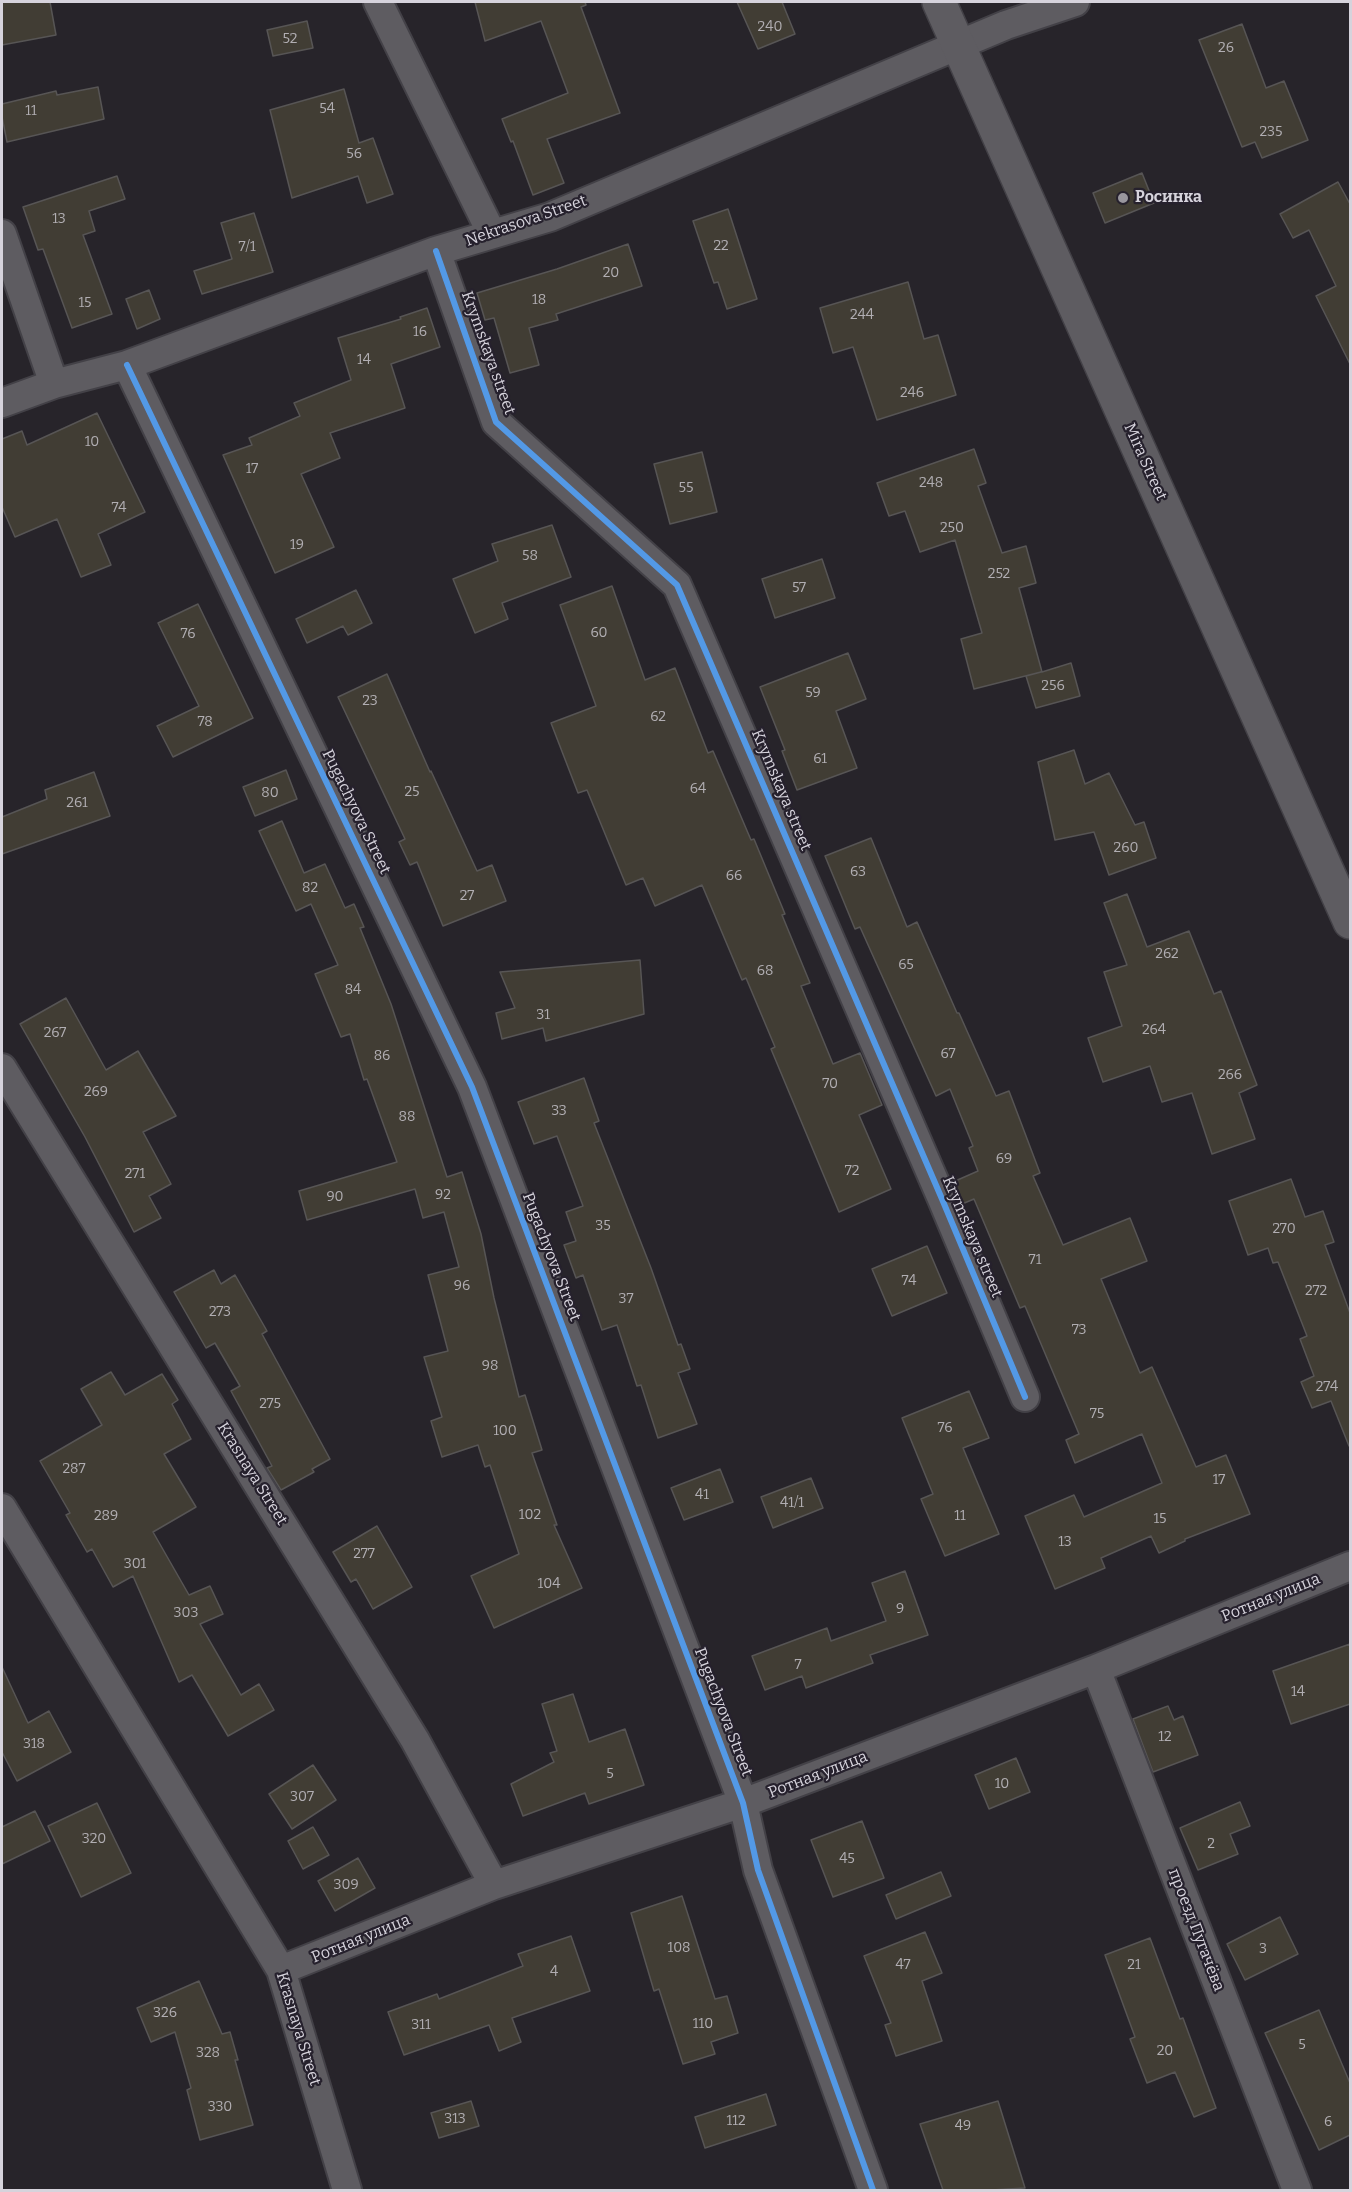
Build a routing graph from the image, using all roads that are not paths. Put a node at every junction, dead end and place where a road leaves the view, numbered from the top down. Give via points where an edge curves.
1 (378, 2) edge
2 (939, 2) edge
3 (1075, 2) edge
4 (958, 46) junction
5 (2, 234) edge
6 (492, 234) junction
7 (436, 252) junction
8 (127, 365) junction
9 (54, 384) junction
10 (2, 403) edge
11 (1350, 922) edge
12 (2, 1068) edge
13 (1025, 1397) dead end
14 (2, 1508) edge
15 (1350, 1566) edge
16 (1096, 1669) junction
17 (743, 1803) junction
18 (494, 1885) junction
19 (281, 1971) junction
20 (347, 2190) edge
21 (873, 2190) edge
22 (1297, 2190) edge

1 - 6 street
2 - 4 street, Mira Street
3 - 4 street, Nekrasova Street
4 - 6 street, Nekrasova Street via 550,217
4 - 11 street, Mira Street
5 - 9 street
6 - 7 street, Nekrasova Street
7 - 8 street, Nekrasova Street
7 - 13 street, Krymskaya street via 496,422 677,585
8 - 9 street, Nekrasova Street
8 - 17 street, Pugachyova Street via 472,1087
9 - 10 street, Nekrasova Street
12 - 18 street, Krasnaya Street via 415,1740
14 - 19 street, Krasnaya Street
15 - 16 street, Ротная улица
16 - 17 street, Ротная улица
16 - 22 street, проезд Пугачёва
17 - 18 street, Ротная улица
17 - 21 street, Pugachyova Street via 758,1870
18 - 19 street, Ротная улица
19 - 20 street, Krasnaya Street

